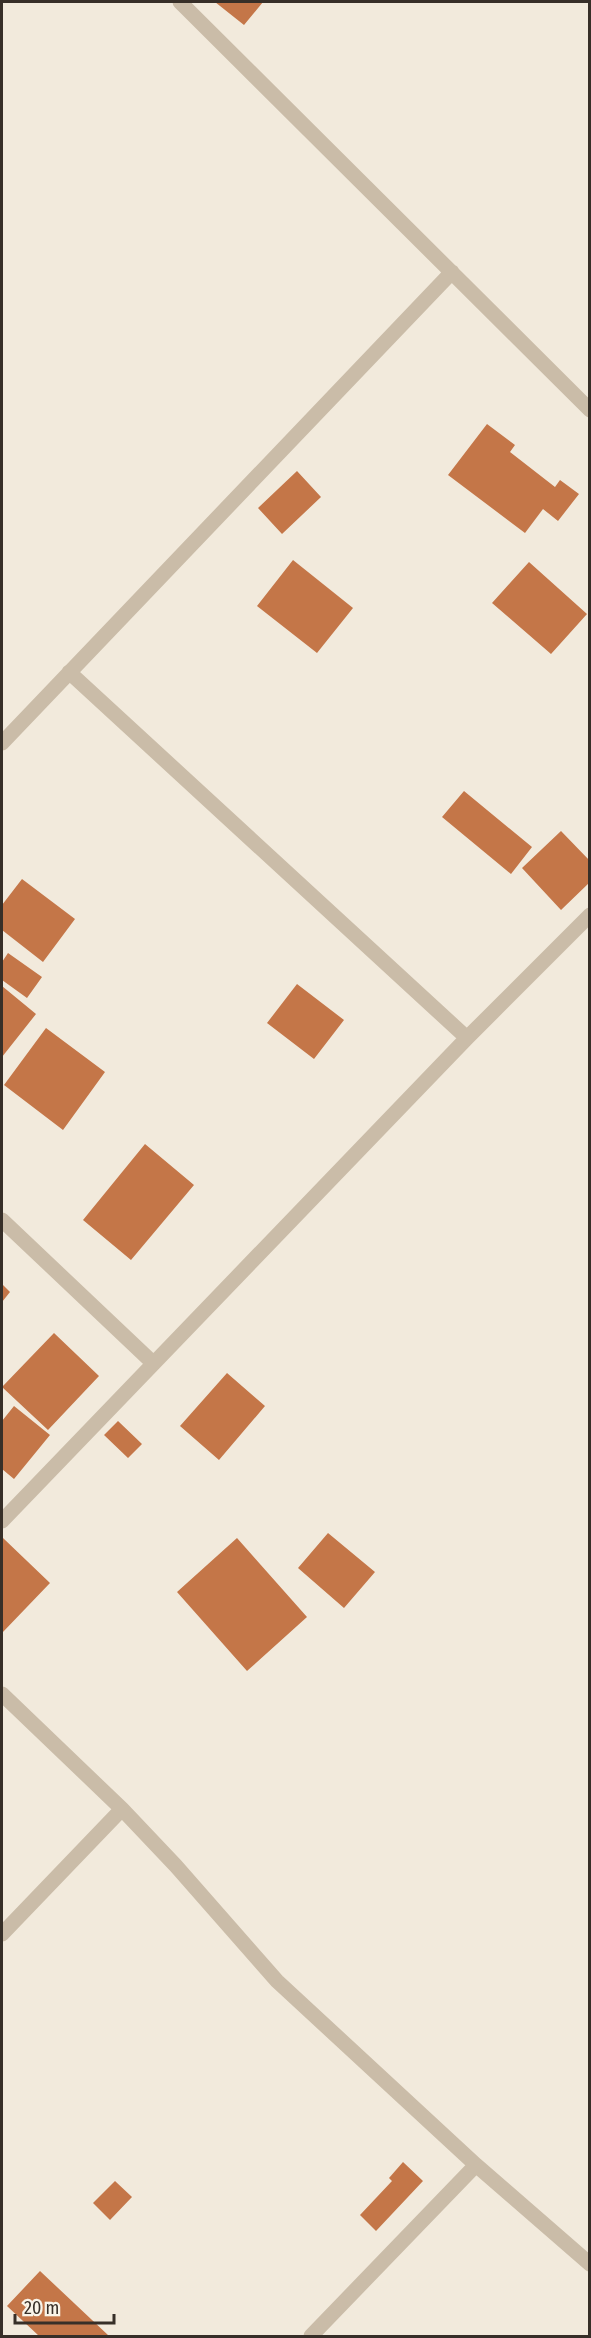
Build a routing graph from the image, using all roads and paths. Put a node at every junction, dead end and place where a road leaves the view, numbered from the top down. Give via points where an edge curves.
1 (180, 2) edge
2 (452, 272) junction
3 (590, 410) edge
4 (69, 672) junction
5 (2, 743) edge
6 (590, 915) edge
7 (467, 1038) junction
8 (2, 1220) edge
9 (153, 1363) junction
10 (2, 1521) edge
11 (2, 1694) edge
12 (122, 1809) junction
13 (2, 1934) edge
14 (476, 2165) junction
15 (590, 2264) edge
16 (311, 2337) edge

1 - 2 street
2 - 3 street
2 - 4 street
4 - 5 street
4 - 7 street
6 - 7 street
7 - 9 street
8 - 9 street
9 - 10 street
11 - 12 street
12 - 13 street
12 - 14 street via 277,1981
14 - 15 street
14 - 16 street

